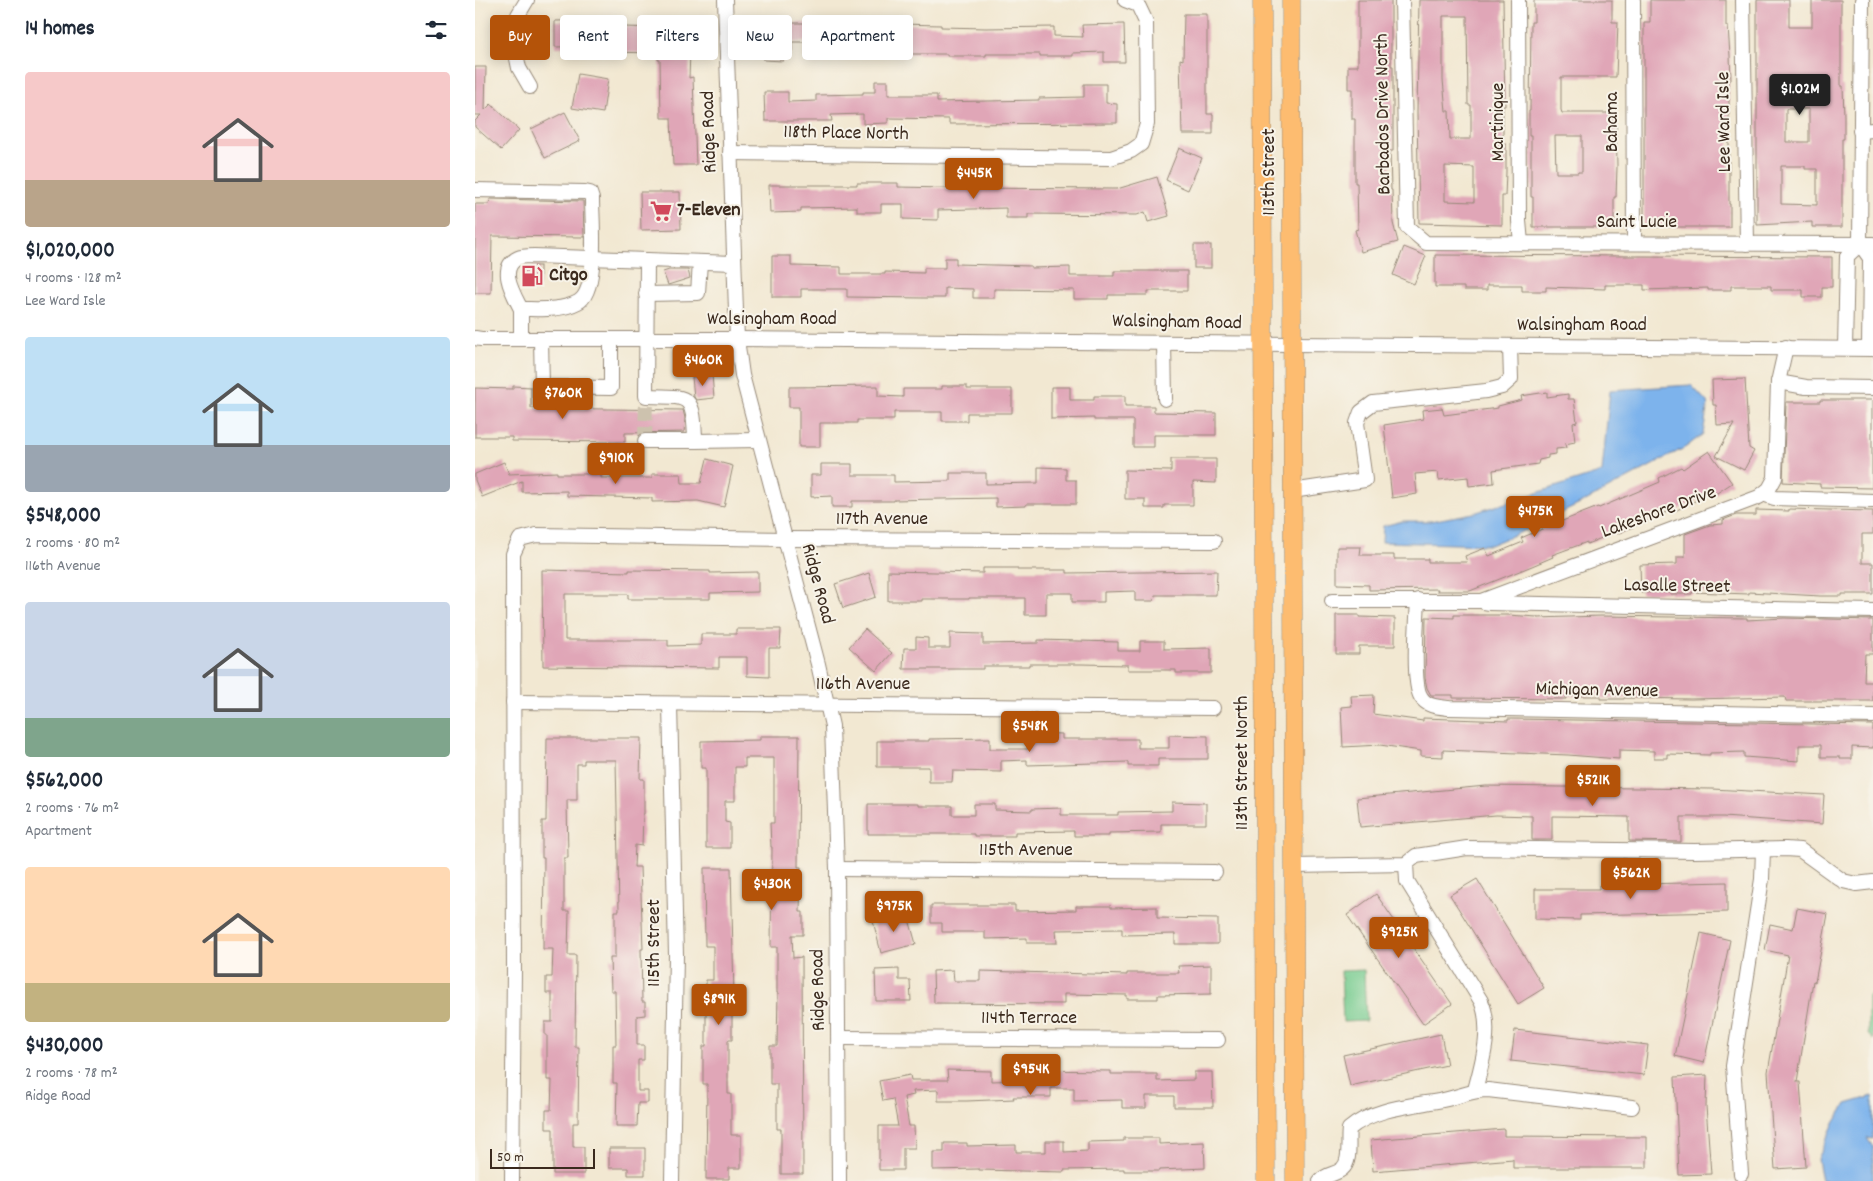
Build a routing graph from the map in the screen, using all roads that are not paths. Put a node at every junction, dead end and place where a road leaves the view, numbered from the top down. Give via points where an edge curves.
1 (527, 0) edge
2 (725, 0) edge
3 (1125, 0) edge
4 (1262, 0) edge
5 (1291, 0) edge
6 (1402, 0) edge
7 (1518, 0) edge
8 (1633, 0) edge
9 (1743, 0) edge
10 (1862, 0) edge
11 (1867, 18) edge
12 (530, 87) dead end
13 (1867, 130) edge
14 (731, 153) junction
15 (475, 190) edge
16 (1407, 227) joint
17 (1521, 243) junction
18 (1634, 244) junction
19 (1747, 244) junction
20 (1866, 244) edge
21 (592, 258) junction
22 (647, 260) junction
23 (700, 262) junction
24 (734, 263) junction
25 (646, 294) junction
26 (521, 309) junction
27 (477, 339) edge
28 (521, 339) junction
29 (541, 339) junction
30 (611, 339) junction
31 (737, 339) junction
32 (646, 340) junction
33 (1164, 343) junction
34 (1264, 344) junction
35 (1291, 344) junction
36 (1510, 346) junction
37 (1786, 347) junction
38 (1845, 348) junction
39 (1871, 348) edge
40 (1778, 382) junction
41 (1873, 388) edge
42 (1165, 399) dead end
43 (758, 440) junction
44 (645, 441) dead end
45 (695, 441) junction
46 (1292, 491) junction
47 (1763, 494) junction
48 (1873, 501) edge
49 (784, 539) junction
50 (1214, 541) dead end
51 (1418, 600) junction
52 (1332, 601) dead end
53 (1481, 601) junction
54 (1873, 610) edge
55 (513, 702) junction
56 (670, 705) junction
57 (828, 705) junction
58 (1213, 708) dead end
59 (1873, 716) edge
60 (1763, 849) junction
61 (1407, 864) junction
62 (1294, 866) junction
63 (837, 869) junction
64 (1215, 872) dead end
65 (1873, 882) edge
66 (839, 1038) junction
67 (1218, 1040) dead end
68 (1475, 1090) junction
69 (1632, 1107) dead end
70 (1741, 1174) dead end
71 (512, 1181) edge
72 (672, 1181) edge
73 (839, 1181) edge
74 (1266, 1181) edge
75 (1295, 1181) edge
76 (1320, 1181) edge

1 - 12 street via 518,14 515,49 519,68
2 - 14 street, Ridge Road
3 - 14 street, 118th Place North via 1138,5 1146,22 1147,124 1141,144 1131,152 1111,158
4 - 34 main road, 113th Street
5 - 35 main road, 113th Street
6 - 16 street, Barbados Drive North
7 - 17 street, Martinique
8 - 18 street, Bahama
9 - 19 street, Lee Ward Isle
10 - 11 street
11 - 13 street
13 - 20 street
14 - 24 street, Ridge Road
15 - 21 street via 590,193
16 - 17 street, Saint Lucie via 1426,242
17 - 18 street, Saint Lucie
18 - 19 street, Saint Lucie
19 - 20 street, Saint Lucie
20 - 38 street via 1847,256
20 - 39 street via 1870,258
21 - 22 street
21 - 26 street via 588,291 580,301 569,306
21 - 26 street via 518,258 510,266 508,276
22 - 23 street
22 - 25 street
23 - 24 street
23 - 25 street via 698,293
24 - 31 street, Ridge Road
25 - 32 street
26 - 28 street
27 - 28 street, Walsingham Road
28 - 29 street, Walsingham Road
29 - 30 street, Walsingham Road
29 - 30 street via 542,387 571,388 611,388
30 - 32 street, Walsingham Road
31 - 32 street, Walsingham Road
31 - 33 street, Walsingham Road
31 - 43 street, Ridge Road
32 - 45 street via 646,396 683,397 689,402 694,413
33 - 34 street, Walsingham Road
33 - 42 street
34 - 35 street, Walsingham Road
34 - 74 main road, 113th Street North
35 - 36 street, Walsingham Road
35 - 46 main road
36 - 37 street, Walsingham Road
36 - 46 street via 1511,379 1502,387 1373,403 1361,412 1357,422 1365,480
37 - 38 street, Walsingham Road
37 - 40 street
38 - 39 street, Walsingham Road
40 - 41 street via 1806,387
40 - 47 street via 1775,478
43 - 45 street
43 - 49 street, Ridge Road
44 - 45 street
46 - 62 main road
47 - 48 street via 1774,498
47 - 53 street, Lakeshore Drive
49 - 50 street, 117th Avenue
49 - 55 street, 117th Avenue via 536,536 520,539 513,554
49 - 57 street, Ridge Road
51 - 52 street, Lakeshore Drive
51 - 53 street, Lakeshore Drive
51 - 59 street, Michigan Avenue via 1419,690 1421,697 1435,706
53 - 54 street, Lasalle Street
55 - 56 street, 116th Avenue
55 - 71 street
56 - 57 street, 116th Avenue
56 - 72 street, 115th Street via 676,955
57 - 58 street, 116th Avenue
57 - 63 street, Ridge Road via 832,726
60 - 61 street via 1467,848 1416,856
60 - 65 street via 1800,850 1843,881 1856,884
60 - 70 street via 1762,879 1733,1066
61 - 62 street
61 - 68 street via 1407,881 1487,1014 1482,1063
62 - 75 main road
63 - 64 street, 115th Avenue
63 - 66 street, Ridge Road
66 - 67 street, 114th Terrace
66 - 73 street, Ridge Road
68 - 69 street
68 - 76 street via 1358,1121 1349,1129 1348,1160 1342,1169

